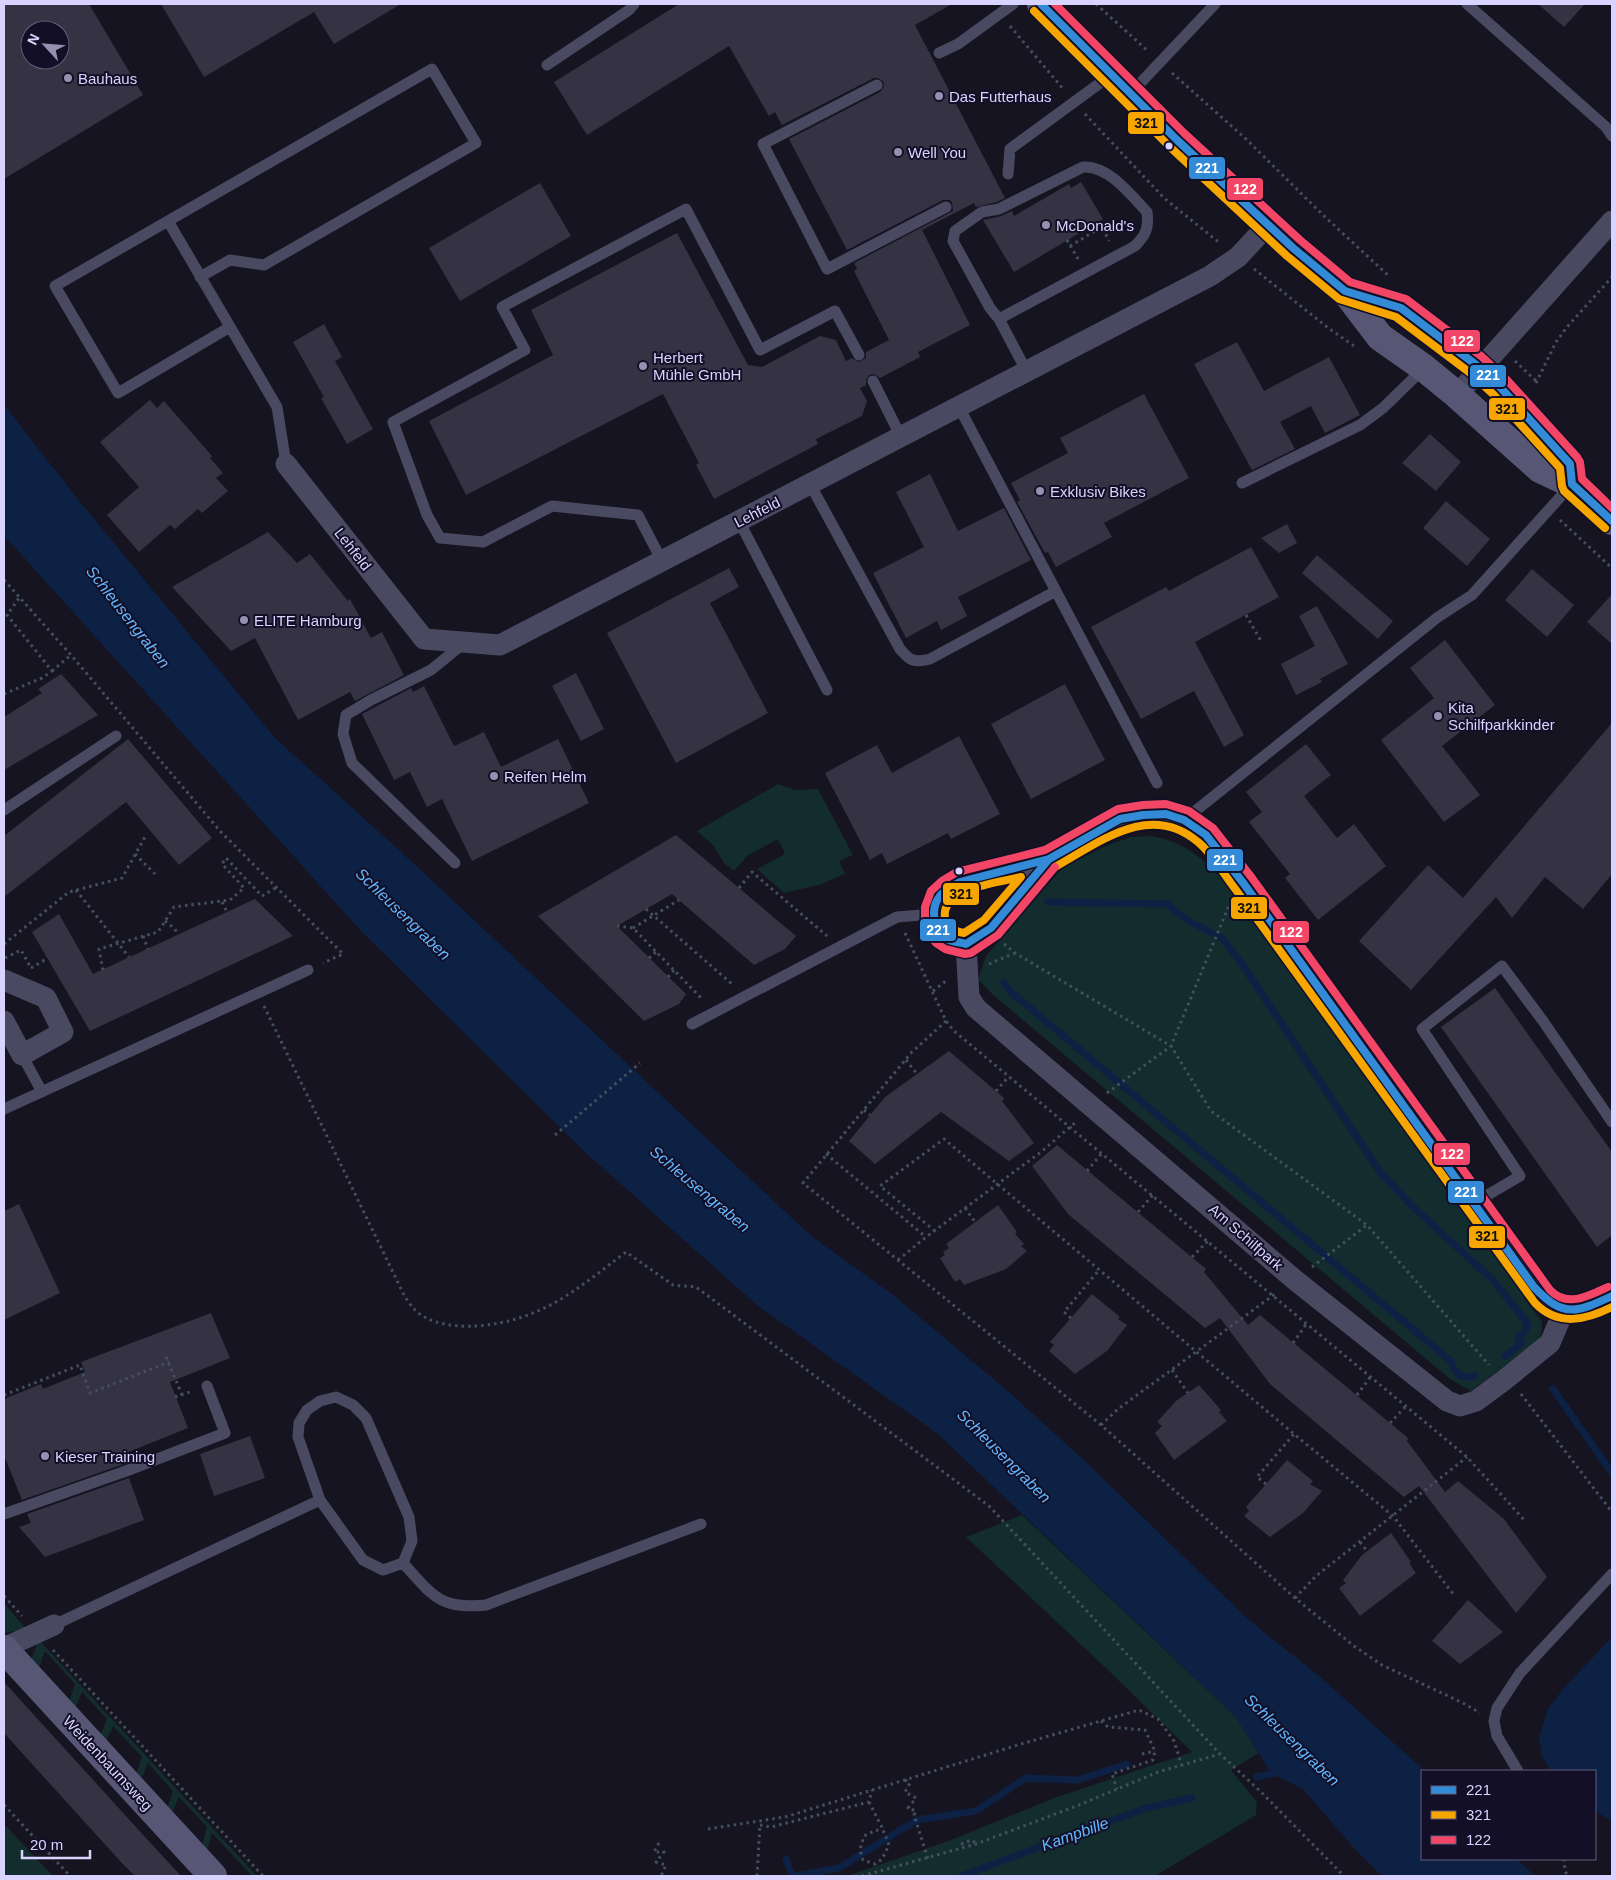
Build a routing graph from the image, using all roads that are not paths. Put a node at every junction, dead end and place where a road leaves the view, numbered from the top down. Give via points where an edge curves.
1 (634, 4) edge
2 (1013, 4) edge
3 (1041, 4) edge
4 (1215, 4) edge
5 (1467, 4) edge
6 (939, 53) dead end
7 (547, 65) dead end
8 (1111, 75) junction
9 (877, 85) dead end
10 (1130, 94) junction
11 (1612, 136) edge
12 (1008, 174) dead end
13 (946, 207) dead end
14 (1612, 220) edge
15 (168, 221) junction
16 (1268, 225) junction
17 (200, 277) junction
18 (1346, 291) junction
19 (999, 319) junction
20 (230, 327) junction
21 (859, 355) dead end
22 (1424, 368) junction
23 (1480, 369) junction
24 (1027, 372) junction
25 (873, 381) dead end
26 (1457, 395) junction
27 (959, 407) junction
28 (901, 437) junction
29 (286, 464) joint
30 (1242, 483) dead end
31 (810, 484) junction
32 (1572, 484) junction
33 (739, 521) junction
34 (1612, 521) edge
35 (662, 561) junction
36 (1056, 591) junction
37 (466, 642) junction
38 (827, 690) dead end
39 (116, 736) dead end
40 (1157, 783) dead end
41 (4, 810) edge
42 (1184, 820) junction
43 (1049, 859) junction
44 (455, 863) dead end
45 (934, 914) junction
46 (966, 944) junction
47 (308, 970) road end
48 (4, 980) edge
49 (4, 1021) edge
50 (692, 1024) dead end
51 (22, 1054) junction
52 (42, 1092) junction
53 (4, 1109) edge
54 (1612, 1122) edge
55 (1474, 1203) junction
56 (1612, 1296) edge
57 (1564, 1310) junction
58 (207, 1386) dead end
59 (320, 1500) junction
60 (4, 1514) edge
61 (701, 1524) dead end
62 (403, 1563) junction
63 (1612, 1574) edge
64 (46, 1629) joint
65 (4, 1649) edge
66 (1517, 1770) edge
67 (213, 1876) edge

1 - 7 lane
2 - 6 lane via 958,44
3 - 8 main road
4 - 10 lane
5 - 11 lane via 1606,127
8 - 10 main road
8 - 12 lane via 1010,149
9 - 13 lane via 763,144 828,269
10 - 16 main road
14 - 23 street
15 - 17 lane
15 - 17 lane via 432,68 476,144 264,265 230,260
15 - 20 lane via 55,286 118,393
16 - 18 main road
16 - 24 street, Lehfeld via 1238,256 1210,276
17 - 20 lane
18 - 22 main road via 1380,337
18 - 23 main road via 1401,308
19 - 19 lane via 1135,246 1148,229 1147,212 1103,171 1089,166 999,208 982,212 960,226 954,231 953,241
19 - 24 lane
20 - 29 lane via 277,407
21 - 35 lane via 836,311 760,350 686,209 502,307 525,350 394,422 427,515 440,538 484,542 552,506 638,516
22 - 26 main road
22 - 30 lane via 1383,408 1360,425
23 - 26 street
23 - 32 main road via 1517,404 1570,464
24 - 27 street, Lehfeld
25 - 28 lane
26 - 32 main road via 1540,469
27 - 28 street, Lehfeld
27 - 36 lane
28 - 31 street, Lehfeld
29 - 37 street, Lehfeld via 424,639
31 - 33 street, Lehfeld
31 - 36 lane via 907,658 918,662 930,659
32 - 34 main road
32 - 42 lane via 1472,595 1438,618
33 - 35 street, Lehfeld
33 - 38 lane
35 - 37 street, Lehfeld via 500,645
36 - 40 lane
37 - 44 lane via 431,670 346,715 343,734 352,764
39 - 41 lane
42 - 43 street via 1166,814 1120,819
42 - 55 street via 1206,835 1244,884
43 - 45 street via 960,882 938,899
43 - 46 street via 991,928
45 - 46 street via 937,929 947,939
45 - 50 lane via 897,917
46 - 57 street, Am Schilfpark via 969,997 976,1008 1295,1280 1447,1401 1460,1406 1476,1401 1506,1378 1550,1343
47 - 52 lane
48 - 51 street via 46,998 63,1032
49 - 51 street
51 - 52 lane
52 - 53 lane
54 - 55 lane via 1502,966 1422,1029 1520,1176
55 - 57 street via 1534,1287 1547,1302
56 - 57 street via 1581,1310
58 - 60 lane via 225,1433
59 - 62 lane via 363,1560 383,1570
59 - 62 lane via 298,1437 299,1423 307,1410 320,1401 336,1397 353,1405 366,1418 409,1517 412,1541
59 - 64 lane
61 - 62 lane via 486,1605 465,1607 446,1603 426,1589
63 - 66 lane via 1520,1673 1496,1708 1497,1736
64 - 65 street
65 - 67 main road, Weidenbaumsweg

